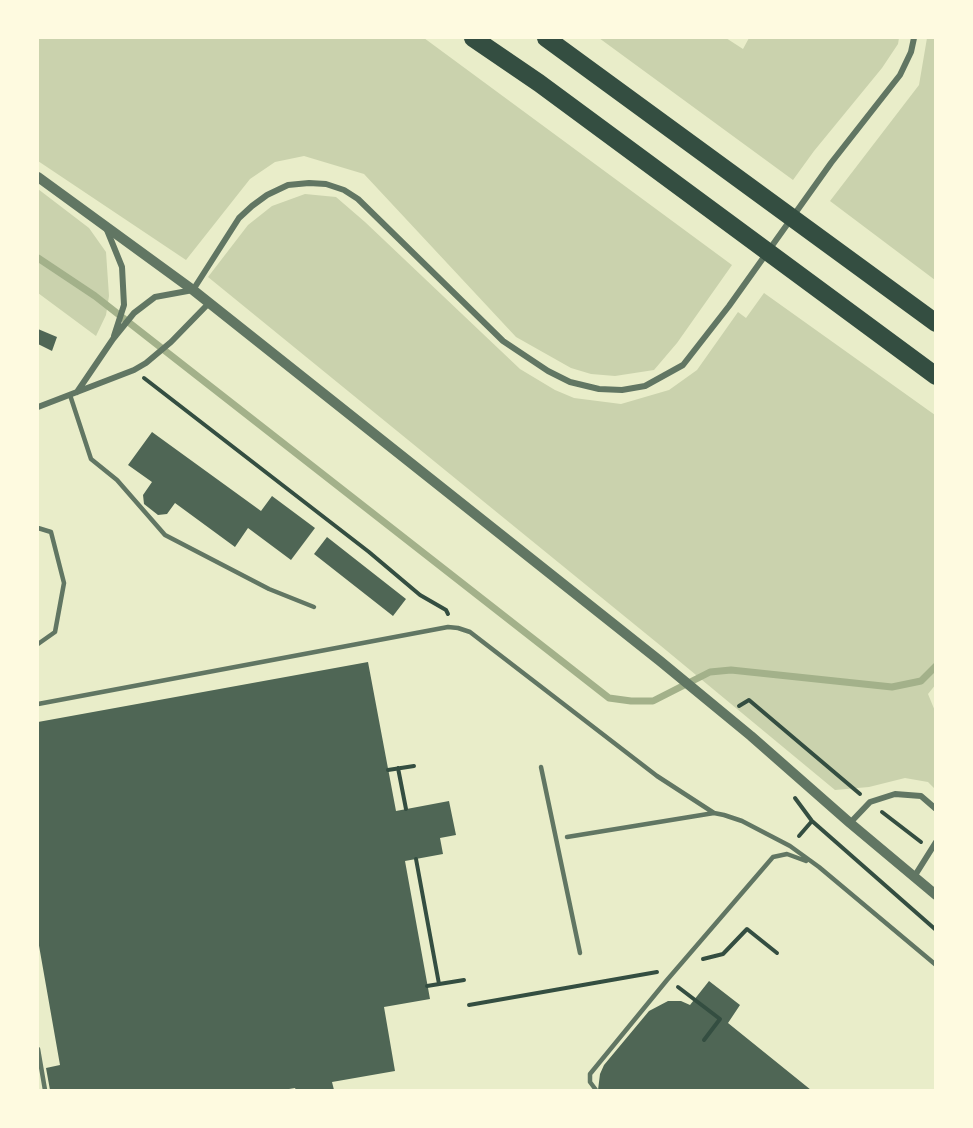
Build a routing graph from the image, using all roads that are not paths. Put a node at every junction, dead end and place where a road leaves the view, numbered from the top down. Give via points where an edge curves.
1 (473, 38) edge
2 (546, 38) edge
3 (914, 38) edge
4 (38, 177) edge
5 (106, 226) junction
6 (192, 290) junction
7 (209, 303) junction
8 (936, 323) edge
9 (113, 339) junction
10 (936, 375) edge
11 (73, 394) junction
12 (38, 407) edge
13 (38, 528) edge
14 (314, 607) dead end
15 (38, 644) edge
16 (38, 704) edge
17 (541, 767) dead end
18 (936, 808) edge
19 (714, 813) junction
20 (850, 823) junction
21 (567, 837) dead end
22 (936, 842) edge
23 (819, 867) junction
24 (914, 877) junction
25 (936, 895) edge
26 (580, 953) dead end
27 (936, 965) edge
28 (38, 1049) edge
29 (45, 1090) edge
30 (596, 1090) edge

1 - 10 highway
2 - 8 highway
3 - 6 street via 900,75 831,163 729,306 683,365 645,386 599,389 570,382 548,371 503,341 358,199 326,184 288,185 252,206 239,218
4 - 5 street
5 - 6 street
5 - 9 street via 122,267 124,305
6 - 7 street
6 - 9 street via 155,297 134,313
7 - 11 street via 146,363
7 - 20 street via 726,714
9 - 11 street
11 - 12 street
11 - 14 lane via 91,459 117,480 165,535 268,589
13 - 15 lane via 51,532 64,584 55,632
16 - 19 lane via 458,628 470,632 657,776
17 - 26 lane
18 - 20 street via 921,796 895,794 870,802
19 - 21 lane
19 - 23 lane via 742,821 790,846
20 - 24 street
22 - 24 street
23 - 27 lane
23 - 30 lane via 787,854 773,857 590,1074
24 - 25 street
28 - 29 lane

